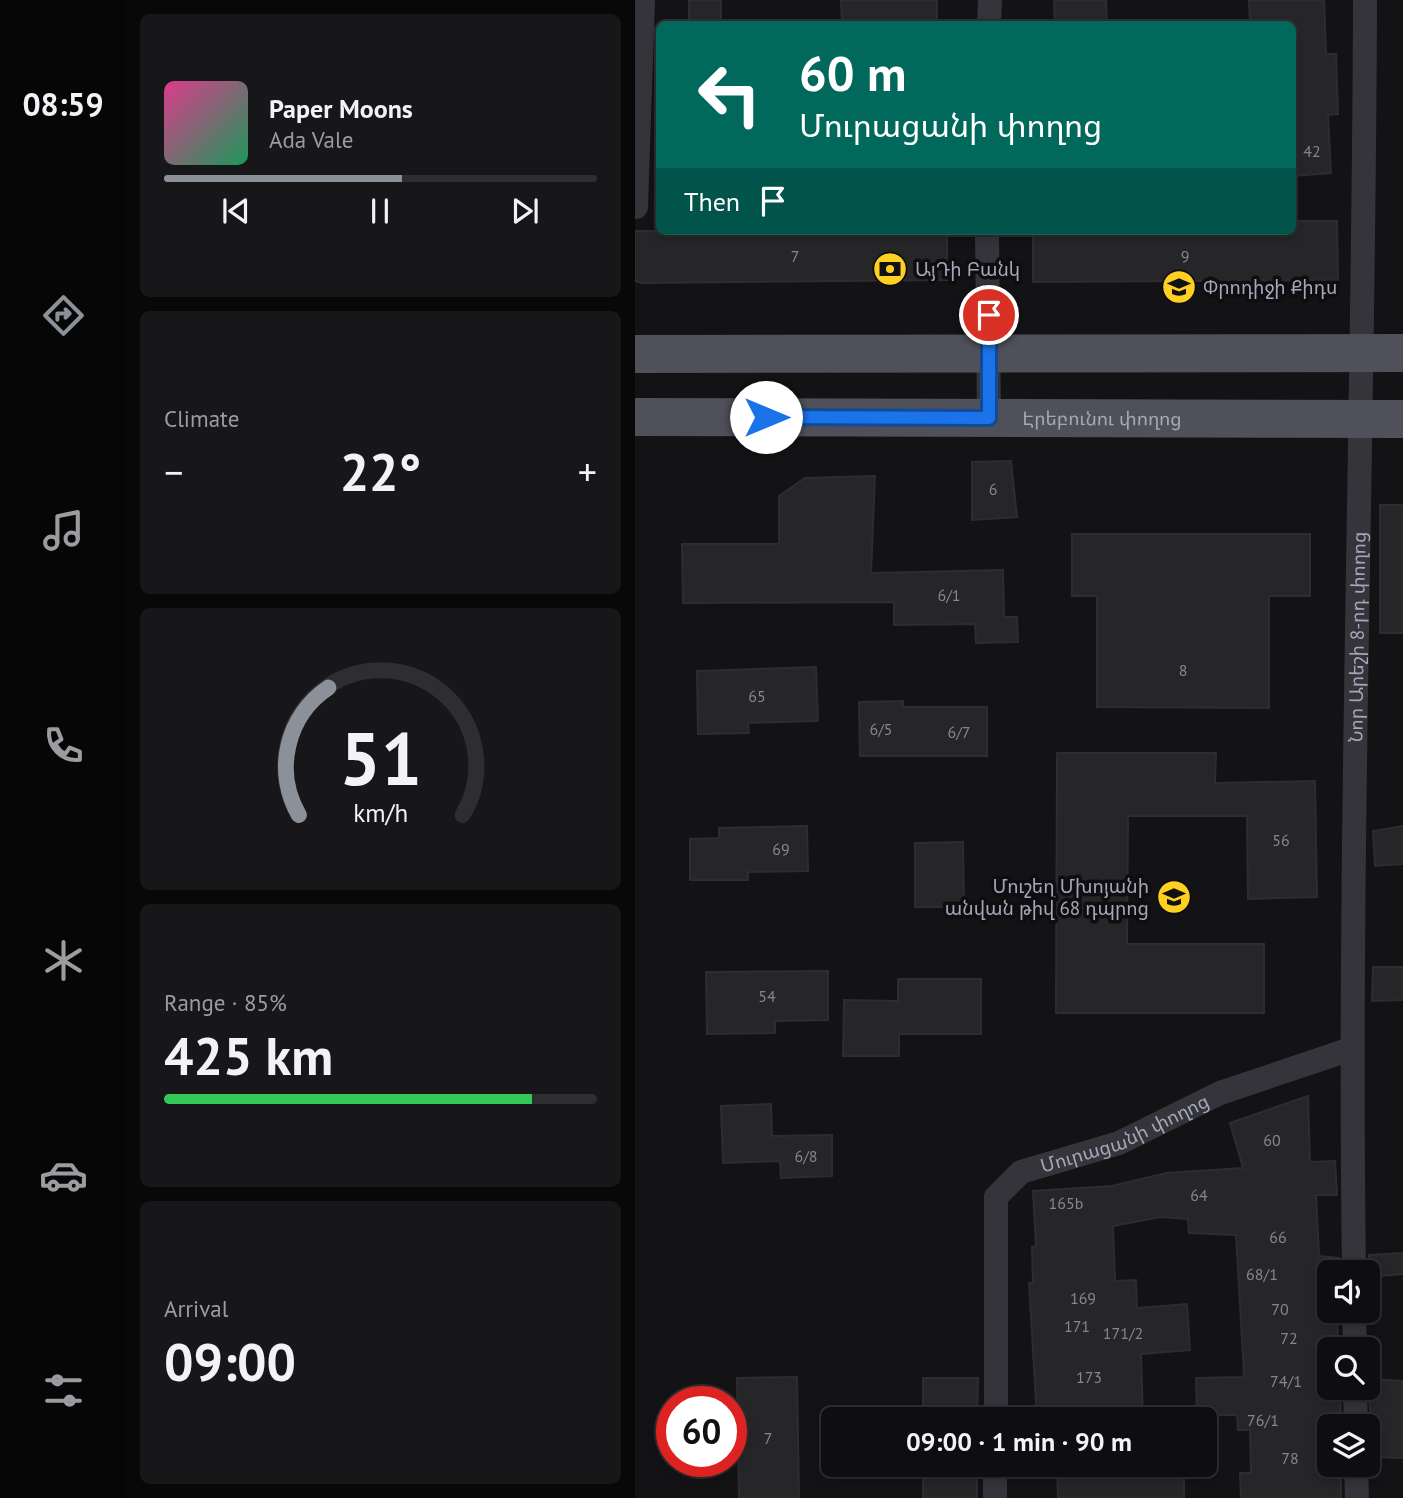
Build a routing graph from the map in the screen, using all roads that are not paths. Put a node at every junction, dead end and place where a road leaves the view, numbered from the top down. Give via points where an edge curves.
1 (643, 0) edge
2 (990, 0) edge
3 (1365, 0) edge
4 (989, 21) edge
5 (636, 207) edge
6 (987, 235) edge
7 (1403, 353) edge
8 (635, 354) edge
9 (989, 354) junction
10 (1363, 354) junction
11 (635, 417) edge
12 (989, 418) junction
13 (1361, 418) junction
14 (1403, 419) edge
15 (1351, 1049) junction
16 (1354, 1260) edge
17 (996, 1407) edge
18 (995, 1477) edge
19 (1357, 1477) edge
20 (995, 1498) edge
21 (1357, 1498) edge

1 - 5 street
2 - 4 street
3 - 10 street, Նոր Արեշի 8-րդ փողոց
6 - 9 street
7 - 10 main road
8 - 9 main road
9 - 10 main road
9 - 12 street
10 - 13 street, Նոր Արեշի 8-րդ փողոց
11 - 12 main road, Էրեբունու փողոց
12 - 13 main road, Էրեբունու փողոց
13 - 14 main road, Էրեբունու փողոց
13 - 15 street, Նոր Արեշի 8-րդ փողոց
15 - 16 street, Նոր Արեշի 8-րդ փողոց
15 - 17 street, Մուրացանի փողոց via 1220,1093 1120,1143 1021,1172 996,1197
18 - 20 street
19 - 21 street

